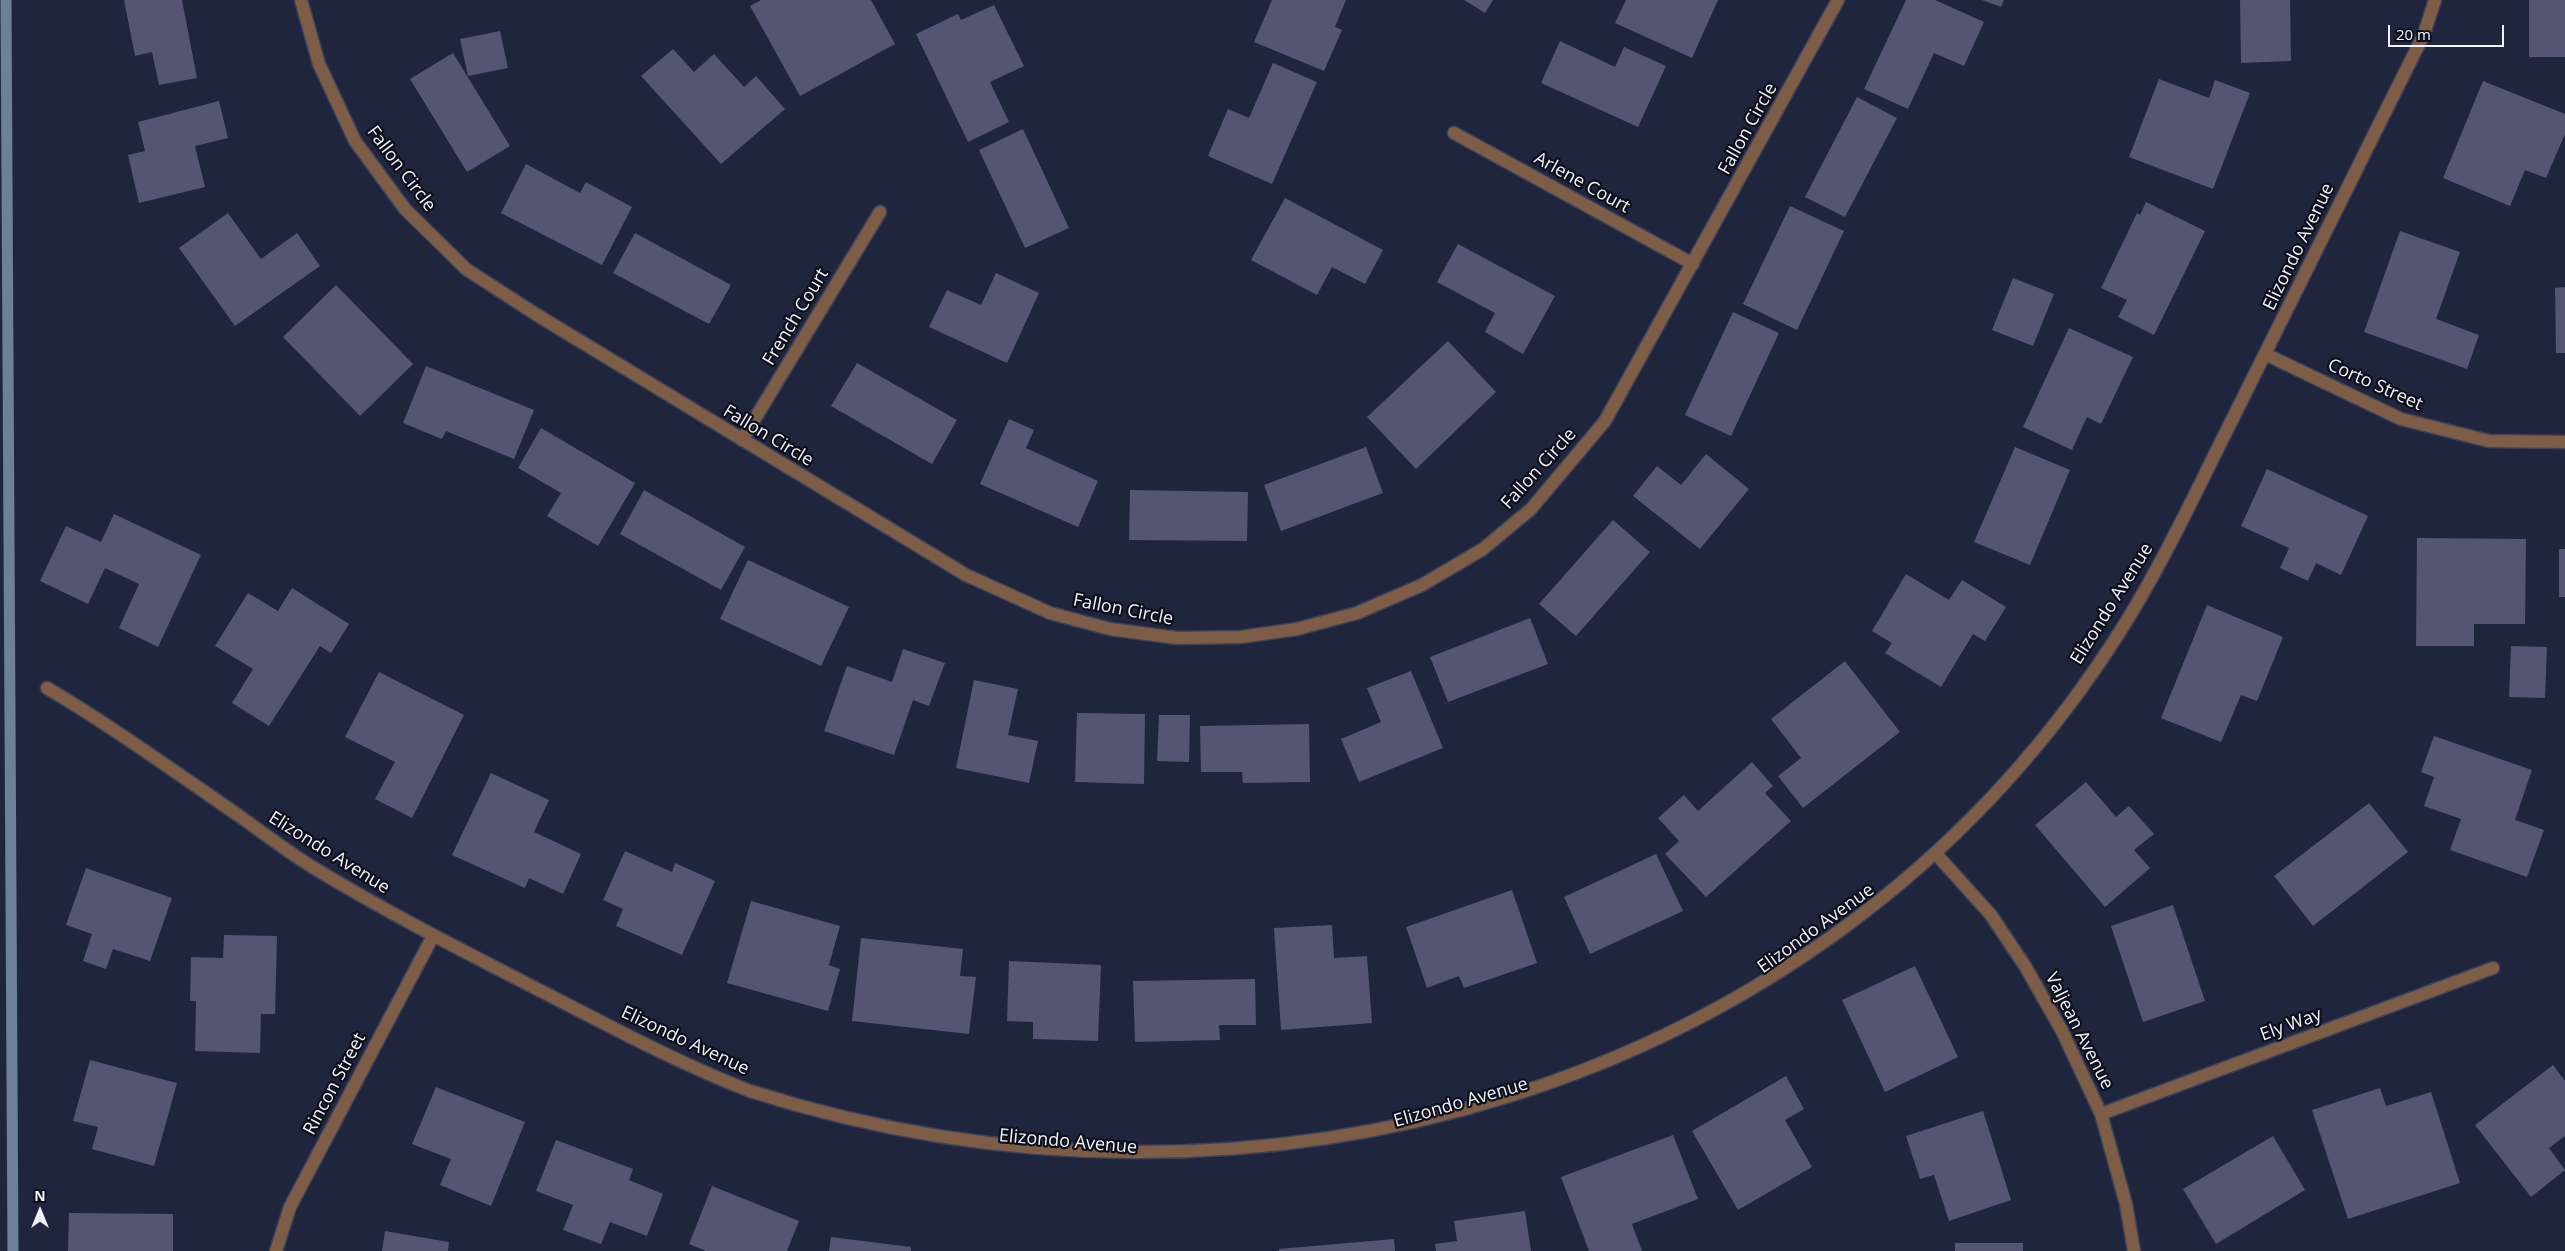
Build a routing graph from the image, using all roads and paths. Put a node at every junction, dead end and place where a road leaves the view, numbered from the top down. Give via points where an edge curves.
1 (301, 0) edge
2 (1838, 0) edge
3 (2435, 0) edge
4 (1454, 132) dead end
5 (880, 212) dead end
6 (1693, 264) junction
7 (2265, 354) junction
8 (742, 440) junction
9 (2565, 442) edge
10 (47, 688) dead end
11 (1937, 856) junction
12 (433, 936) junction
13 (2493, 968) dead end
14 (1637, 1058) dead end
15 (2101, 1114) junction
16 (994, 1154) dead end
17 (276, 1251) edge
18 (2134, 1251) edge

1 - 8 street, Fallon Circle via 319,64 355,141 405,210 466,269
2 - 6 street, Fallon Circle
3 - 7 street, Elizondo Avenue via 2424,34
4 - 6 street, Arlene Court
5 - 8 street, French Court
6 - 8 street, Fallon Circle via 1605,421 1531,509 1483,549 1422,586 1357,613 1297,629 1241,637 1177,638 1110,629 1050,613 966,575
7 - 9 street, Corto Street via 2401,419 2489,441
7 - 11 street, Elizondo Avenue via 2166,550 2111,647 2034,752
10 - 12 street, Elizondo Avenue via 102,721 310,865
11 - 14 street, Elizondo Avenue via 1868,916 1787,975 1694,1031
11 - 15 street, Valjean Avenue via 1990,915 2025,966 2062,1031
12 - 16 street, Elizondo Avenue via 674,1059 752,1092 843,1122 936,1145
12 - 17 street, Rincon Street via 290,1207
13 - 15 street, Ely Way
15 - 18 street, Valjean Avenue via 2126,1204

